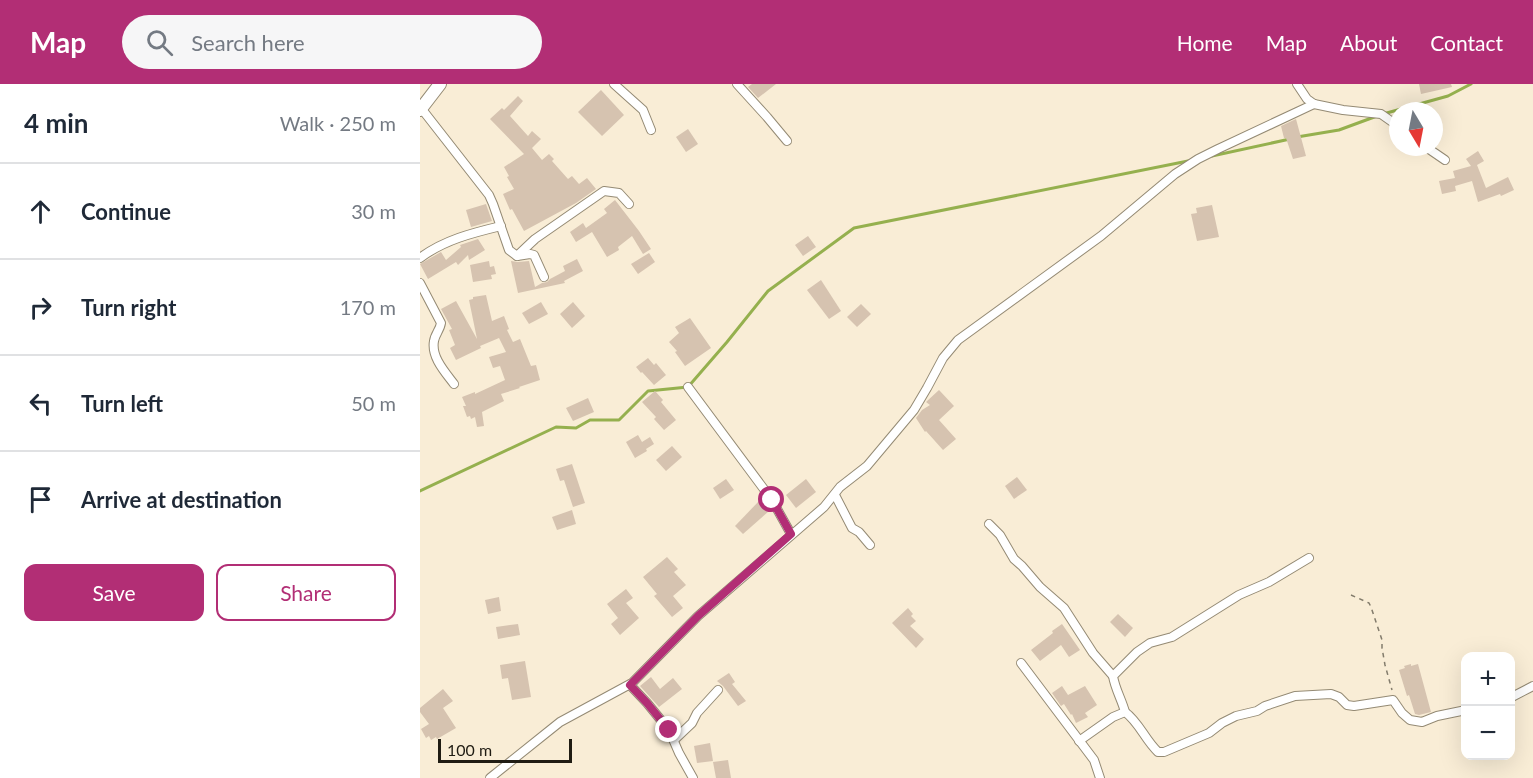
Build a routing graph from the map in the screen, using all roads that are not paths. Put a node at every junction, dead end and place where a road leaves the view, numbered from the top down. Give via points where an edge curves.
1 (440, 84) edge
2 (614, 84) edge
3 (737, 84) edge
4 (1297, 84) edge
5 (1314, 104) junction
6 (421, 109) edge
7 (1389, 120) edge
8 (651, 130) dead end
9 (787, 141) dead end
10 (1439, 156) edge
11 (1445, 160) dead end
12 (629, 204) dead end
13 (501, 226) junction
14 (517, 256) junction
15 (420, 258) edge
16 (544, 277) dead end
17 (420, 283) edge
18 (454, 384) dead end
19 (687, 387) dead end
20 (835, 495) junction
21 (989, 524) dead end
22 (791, 534) junction
23 (870, 545) dead end
24 (1309, 558) dead end
25 (1020, 663) dead end
26 (1113, 676) junction
27 (630, 685) junction
28 (1533, 686) edge
29 (718, 690) dead end
30 (1515, 695) edge
31 (1461, 711) edge
32 (1125, 712) junction
33 (674, 740) junction
34 (1079, 741) junction
35 (1096, 776) edge
36 (490, 778) edge
37 (693, 778) edge

1 - 6 main road
2 - 8 street via 642,110
3 - 9 street
4 - 5 street
5 - 7 street via 1381,114
5 - 20 street via 1198,159 1175,174 1101,236 958,340 943,358 914,410 867,466
6 - 13 street via 489,195
10 - 11 street
12 - 14 street via 619,193 604,191
13 - 14 street via 509,250
13 - 15 street via 462,236
14 - 16 street via 534,255
17 - 18 street via 441,323 434,338 434,353
19 - 22 street via 772,500
20 - 22 street
20 - 23 street via 852,528
21 - 26 street via 1014,559 1064,608
22 - 27 street via 698,616
24 - 26 street via 1172,636 1150,643
25 - 34 street
26 - 32 street
27 - 33 street
27 - 36 street via 560,722
28 - 30 street
29 - 33 street
31 - 32 street via 1422,722 1410,720 1393,700 1354,706 1331,694 1295,696 1236,716 1209,733 1164,752 1151,746
32 - 34 street
33 - 37 street
34 - 35 street via 1094,760

